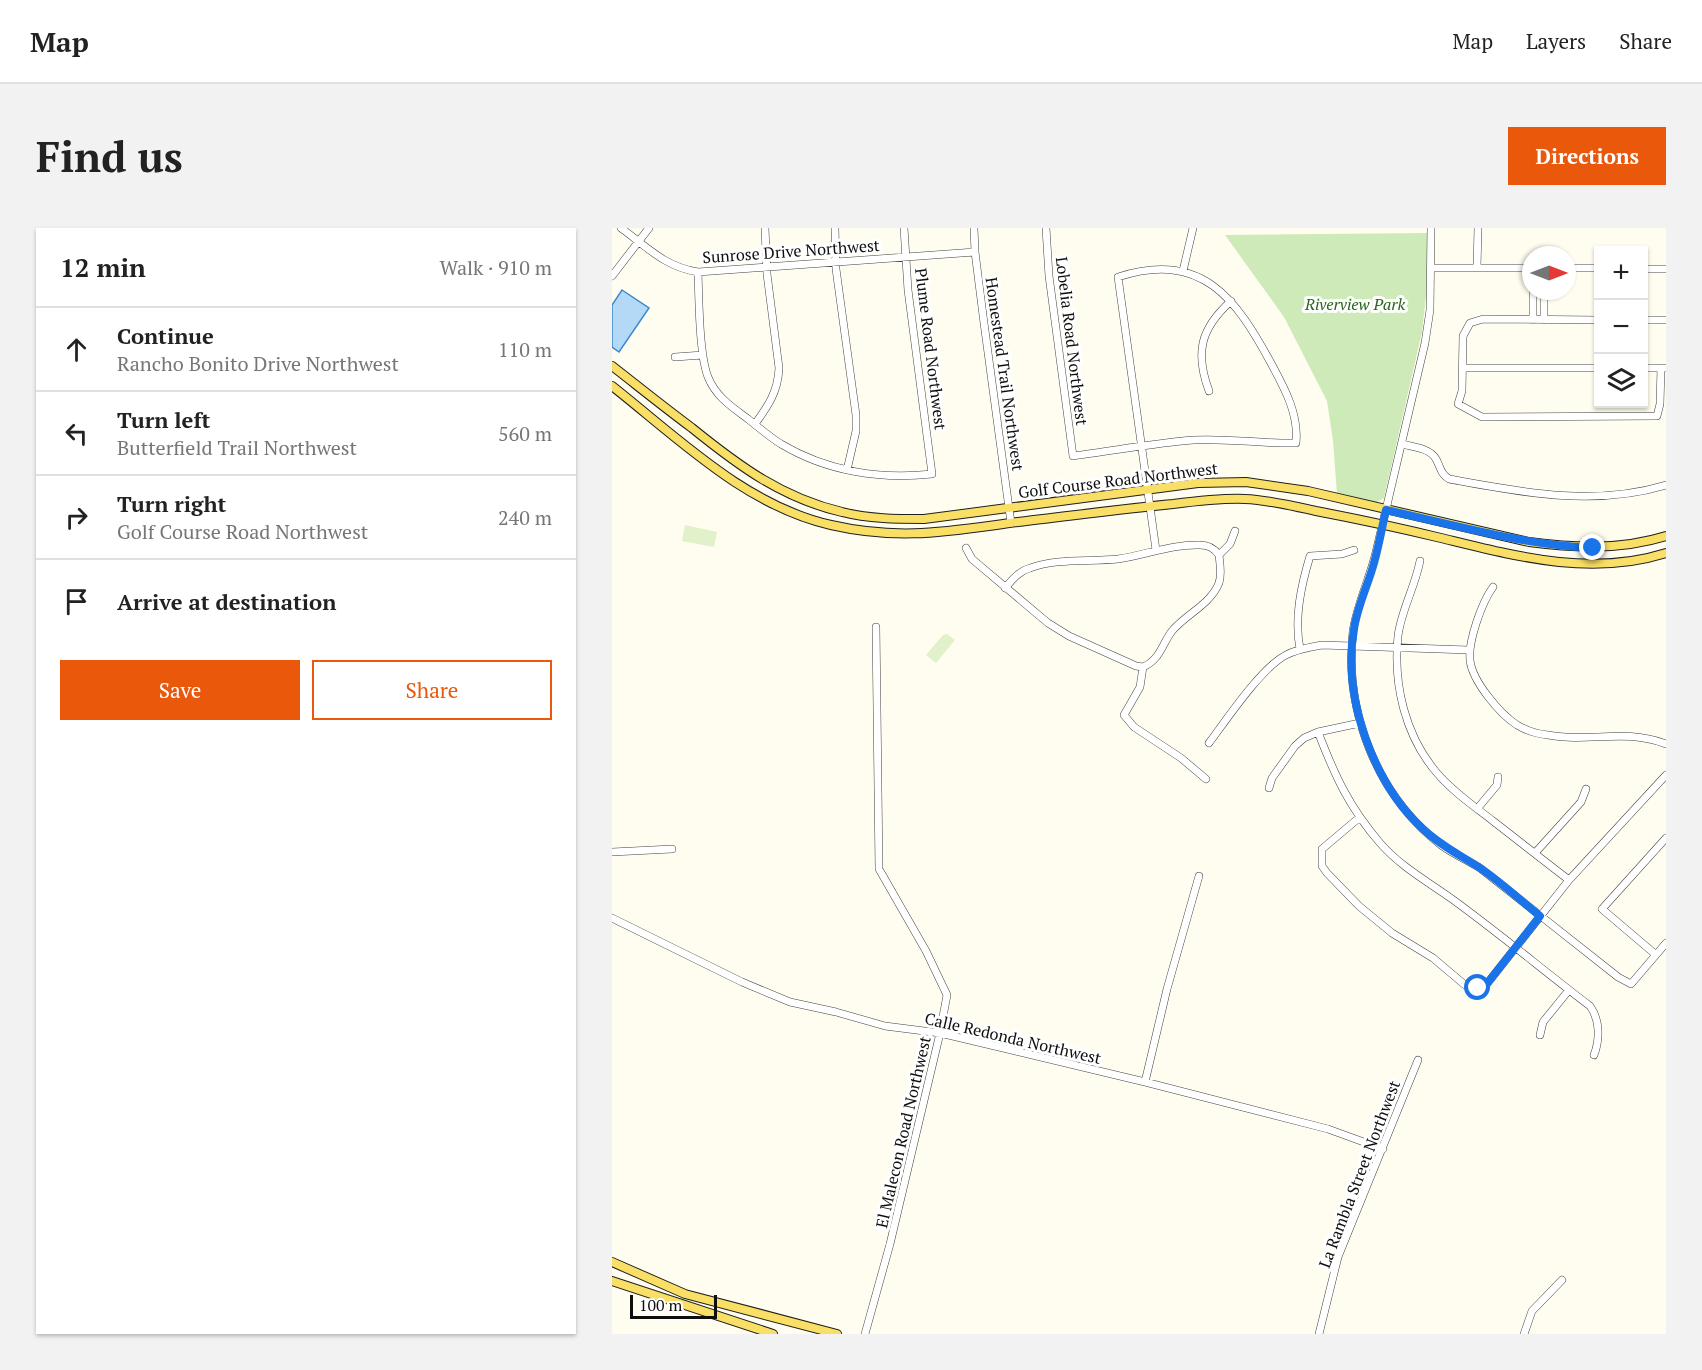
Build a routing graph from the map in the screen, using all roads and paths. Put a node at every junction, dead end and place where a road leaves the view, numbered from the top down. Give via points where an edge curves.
1 (621, 228) edge
2 (649, 228) edge
3 (765, 228) edge
4 (835, 228) edge
5 (904, 228) edge
6 (974, 228) edge
7 (1046, 228) edge
8 (1193, 228) edge
9 (1431, 228) edge
10 (1478, 228) edge
11 (639, 242) junction
12 (975, 252) junction
13 (906, 257) junction
14 (836, 262) junction
15 (766, 267) junction
16 (1478, 267) junction
17 (1432, 268) junction
18 (1522, 268) edge
19 (1576, 268) edge
20 (1594, 268) edge
21 (1648, 269) edge
22 (1666, 269) edge
23 (1183, 271) junction
24 (698, 272) junction
25 (612, 276) edge
26 (1533, 300) edge
27 (1544, 300) edge
28 (1231, 301) junction
29 (1533, 320) junction
30 (1544, 320) junction
31 (1594, 320) edge
32 (1648, 320) edge
33 (1666, 320) edge
34 (703, 355) junction
35 (675, 357) dead end
36 (612, 366) edge
37 (1463, 368) junction
38 (1594, 368) edge
39 (1648, 368) edge
40 (1664, 368) edge
41 (612, 386) edge
42 (1209, 391) dead end
43 (755, 424) junction
44 (1402, 444) junction
45 (1142, 447) junction
46 (847, 470) junction
47 (1666, 485) edge
48 (1149, 489) junction
49 (1150, 506) junction
50 (1009, 508) junction
51 (1386, 510) junction
52 (1011, 523) junction
53 (1383, 524) junction
54 (1235, 531) dead end
55 (1666, 536) edge
56 (966, 548) dead end
57 (1156, 550) junction
58 (1354, 550) dead end
59 (1666, 554) edge
60 (1219, 555) junction
61 (1420, 561) dead end
62 (1493, 587) dead end
63 (1005, 588) junction
64 (876, 627) dead end
65 (1353, 646) junction
66 (1300, 649) junction
67 (1397, 649) junction
68 (1469, 650) junction
69 (1143, 667) junction
70 (1360, 723) junction
71 (1318, 732) junction
72 (1209, 743) dead end
73 (1666, 744) edge
74 (1666, 775) edge
75 (1498, 777) dead end
76 (1206, 778) dead end
77 (1269, 788) dead end
78 (1586, 789) dead end
79 (1477, 808) junction
80 (1360, 817) junction
81 (1666, 838) edge
82 (672, 849) dead end
83 (612, 852) edge
84 (1535, 853) junction
85 (1199, 876) dead end
86 (1569, 880) junction
87 (1540, 916) junction
88 (612, 918) edge
89 (1666, 942) edge
90 (1516, 948) junction
91 (1655, 954) junction
92 (1569, 990) junction
93 (940, 1033) junction
94 (1540, 1035) dead end
95 (1594, 1055) dead end
96 (1418, 1060) dead end
97 (1145, 1082) junction
98 (1383, 1149) junction
99 (612, 1262) edge
100 (1562, 1280) dead end
101 (612, 1281) edge
102 (773, 1334) edge
103 (837, 1334) edge
104 (865, 1334) edge
105 (1319, 1334) edge
106 (1524, 1334) edge

1 - 11 street, Sunrose Drive Northwest
2 - 11 street
3 - 15 street
4 - 14 street
5 - 13 street, Plume Road Northwest
6 - 12 street, Homestead Trail Northwest
7 - 45 street, Lobelia Road Northwest via 1073,456
8 - 23 street
9 - 17 street
10 - 16 street
11 - 24 street, Sunrose Drive Northwest via 665,262
11 - 25 street
12 - 13 street, Sunrose Drive Northwest
12 - 50 street, Homestead Trail Northwest
13 - 14 street, Sunrose Drive Northwest
13 - 46 street, Plume Road Northwest via 932,474 910,477
14 - 15 street, Sunrose Drive Northwest
14 - 46 street via 856,415
15 - 24 street, Sunrose Drive Northwest
15 - 43 street via 779,368 771,401
16 - 17 street
16 - 18 street
17 - 44 street via 1425,343
19 - 20 street
21 - 22 street
23 - 28 street via 1210,283
23 - 45 street via 1161,268 1118,277
24 - 34 street
26 - 29 street
27 - 30 street
28 - 42 street via 1216,315 1203,340 1203,375
28 - 45 street via 1281,380 1297,422 1296,443 1196,440
29 - 30 street
29 - 37 street via 1483,319 1470,323 1463,336
30 - 31 street
32 - 33 street
34 - 35 street
34 - 43 street via 706,374 718,395
36 - 50 main road, Golf Course Road Northwest via 748,472 808,502 845,513 898,519
37 - 38 street
37 - 40 street via 1458,404 1482,417 1657,416
39 - 40 street
41 - 52 main road, Golf Course Road Northwest via 737,484 808,519 897,535
43 - 46 street via 781,444
44 - 47 street via 1432,453 1449,479 1522,492 1580,498 1634,493
44 - 51 street
45 - 48 street
48 - 49 street
48 - 50 main road, Golf Course Road Northwest
48 - 51 main road, Golf Course Road Northwest via 1246,482 1308,491
49 - 52 main road, Golf Course Road Northwest
49 - 53 main road, Golf Course Road Northwest via 1249,499
49 - 57 street
50 - 52 street, Homestead Trail Northwest
51 - 53 street
51 - 55 main road, Golf Course Road Northwest via 1562,547 1628,545
53 - 59 main road, Golf Course Road Northwest via 1561,563 1595,565
53 - 65 street via 1354,629
54 - 60 street via 1230,544
56 - 63 street via 972,559
57 - 60 street via 1198,544
57 - 63 street via 1121,558 1028,568
58 - 66 street via 1310,555 1297,620
60 - 69 street via 1221,570 1214,593 1175,628 1156,659
61 - 67 street via 1402,618
62 - 68 street
63 - 69 street via 1058,630
64 - 93 street, El Malecon Road Northwest via 879,869 947,995
65 - 66 street
65 - 67 street
65 - 70 street via 1352,670
66 - 72 street via 1271,665
67 - 68 street
67 - 79 street via 1402,704 1416,742 1437,773
68 - 73 street via 1475,679 1505,716 1524,729 1564,737 1643,736
69 - 76 street via 1140,687 1124,715 1134,727
70 - 71 street
70 - 87 street via 1371,756 1408,813 1442,845 1480,868
71 - 77 street via 1295,746 1272,777
71 - 80 street via 1337,781
74 - 86 street
75 - 79 street via 1497,785
78 - 84 street via 1581,802
79 - 84 street
80 - 90 street via 1406,868
80 - 90 street via 1327,843 1321,858 1327,873 1367,913 1465,985 1486,985
81 - 91 street via 1602,909
82 - 83 street
84 - 86 street
85 - 97 street
86 - 87 street
87 - 90 street
87 - 91 street via 1631,984
88 - 93 street, Calle Redonda Northwest via 790,1002 885,1026
89 - 91 street
90 - 92 street
92 - 94 street via 1543,1022
92 - 95 street via 1594,1012 1598,1045
93 - 97 street, Calle Redonda Northwest
93 - 104 street, El Malecon Road Northwest
96 - 98 street, La Rambla Street Northwest
97 - 98 street, Calle Redonda Northwest via 1328,1129
98 - 105 street, La Rambla Street Northwest via 1338,1257
99 - 103 main road via 685,1294
100 - 106 street via 1532,1311
101 - 102 main road

